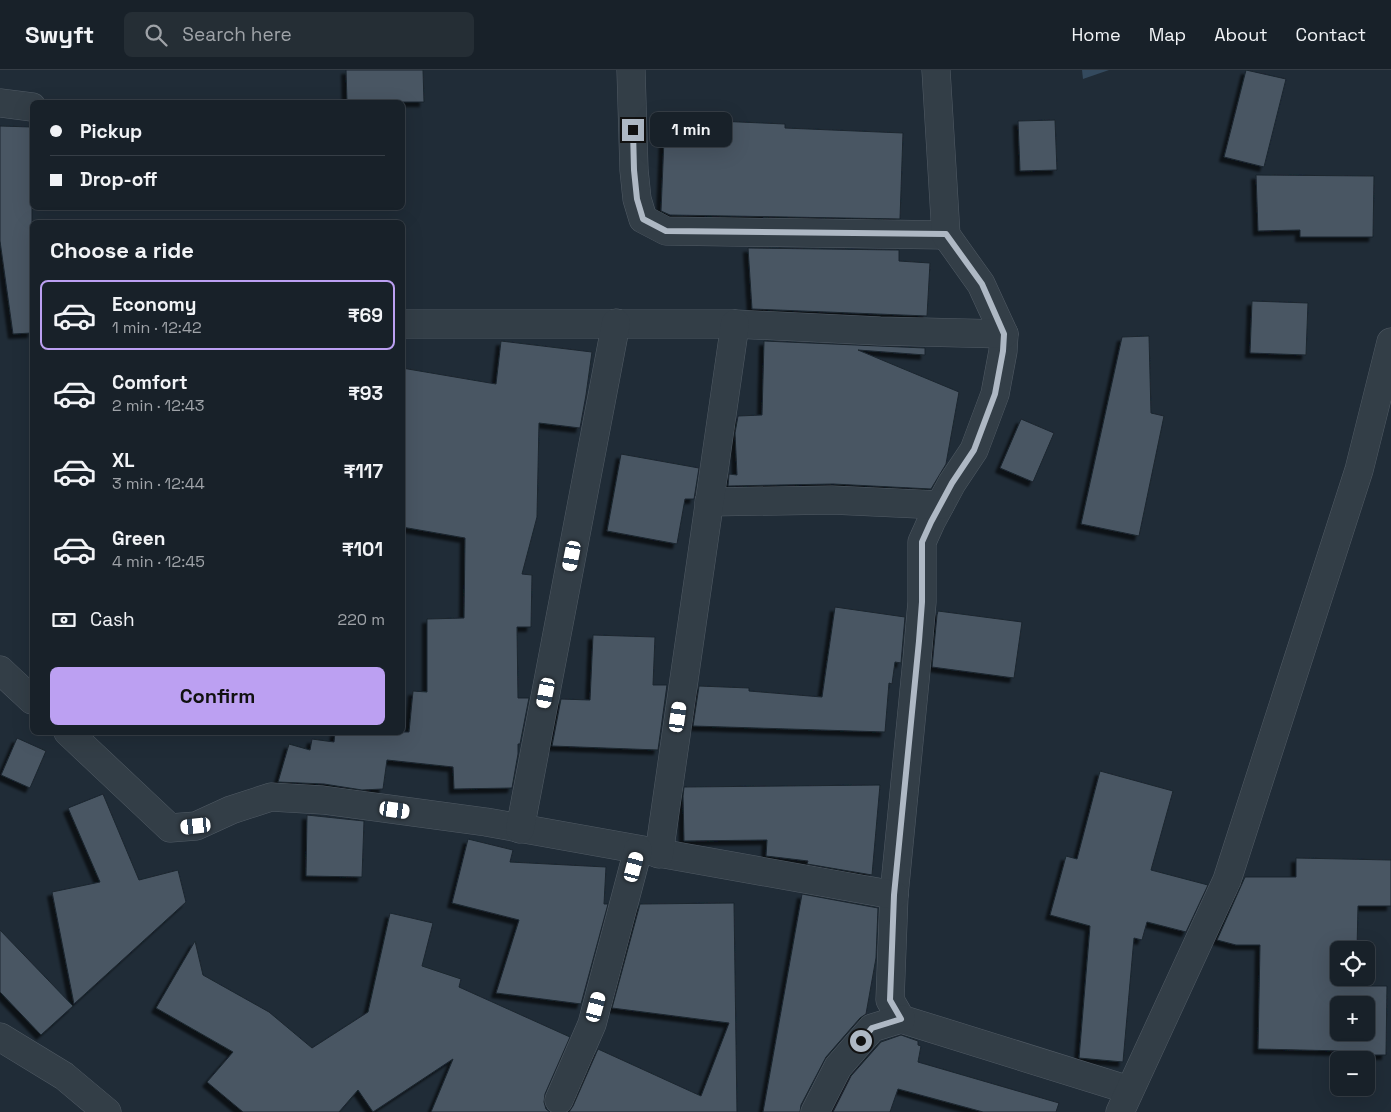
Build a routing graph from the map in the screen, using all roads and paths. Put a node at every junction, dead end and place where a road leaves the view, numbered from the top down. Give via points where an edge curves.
1 (631, 70) edge
2 (936, 70) edge
3 (0, 104) edge
4 (30, 107) edge
5 (946, 234) junction
6 (616, 323) junction
7 (405, 324) edge
8 (735, 324) junction
9 (1004, 334) junction
10 (1391, 342) edge
11 (709, 502) junction
12 (940, 505) junction
13 (0, 670) edge
14 (30, 698) edge
15 (76, 735) edge
16 (93, 742) edge
17 (520, 829) junction
18 (649, 852) junction
19 (894, 895) junction
20 (901, 1019) junction
21 (0, 1037) edge
22 (559, 1100) dead end
23 (1125, 1101) edge
24 (107, 1112) edge
25 (815, 1112) edge

1 - 5 street via 637,199 643,219 666,231
2 - 5 street
3 - 4 street
5 - 9 street via 982,284
6 - 7 street
6 - 8 street
6 - 17 street
8 - 9 street
8 - 11 street
9 - 12 street via 995,394 974,450
10 - 23 street via 1359,470 1227,880
11 - 12 street via 832,500
11 - 18 street
12 - 19 street via 922,542 922,602
13 - 14 street
15 - 16 street
16 - 17 street via 170,828 196,826 272,797 323,800
17 - 18 street
18 - 19 street
18 - 22 street via 592,1024
19 - 20 street via 890,1000
20 - 23 street
20 - 25 street via 872,1028 838,1067
21 - 24 street via 64,1076

